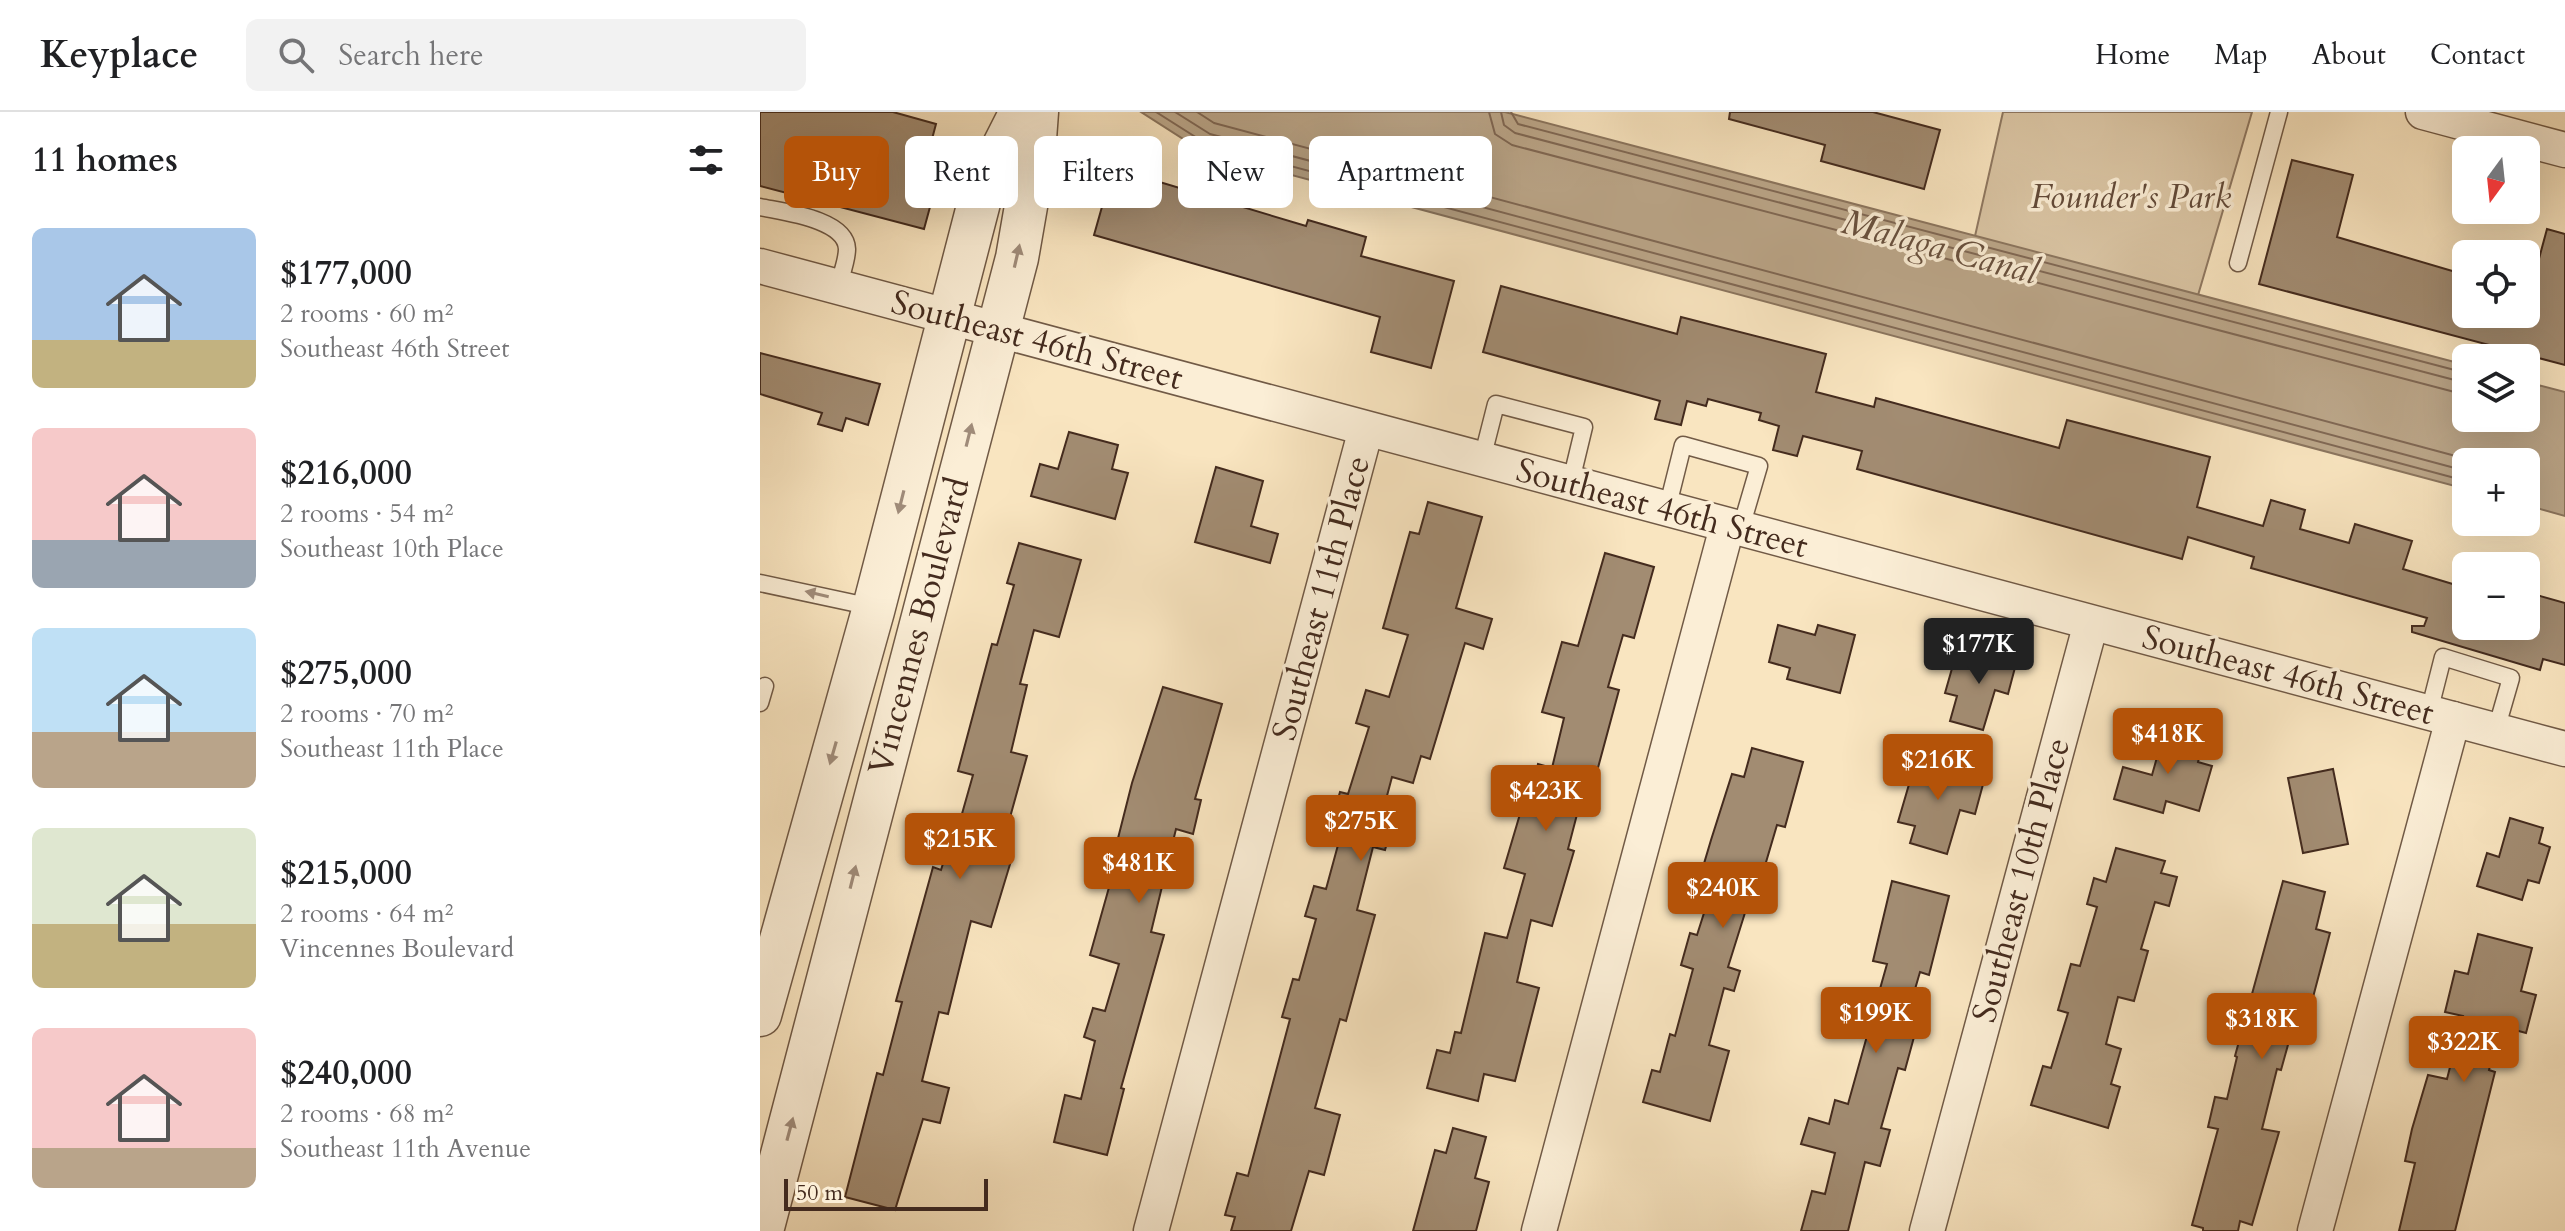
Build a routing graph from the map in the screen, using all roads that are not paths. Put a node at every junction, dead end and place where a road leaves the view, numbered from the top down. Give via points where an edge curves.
1 (1021, 112) edge
2 (1037, 112) edge
3 (2279, 112) edge
4 (2423, 112) edge
5 (2565, 150) edge
6 (760, 207) edge
7 (2238, 263) dead end
8 (760, 266) edge
9 (838, 287) junction
10 (948, 317) junction
11 (995, 331) junction
12 (1366, 429) junction
13 (1482, 459) junction
14 (1571, 481) junction
15 (1667, 509) junction
16 (1734, 529) junction
17 (760, 583) edge
18 (874, 608) junction
19 (2091, 623) junction
20 (765, 686) dead end
21 (760, 703) edge
22 (2441, 716) junction
23 (2496, 730) junction
24 (2565, 749) edge
25 (762, 1003) edge
26 (762, 1231) edge
27 (1151, 1231) edge
28 (1539, 1231) edge
29 (1927, 1231) edge
30 (2315, 1231) edge

1 - 10 street, Vincennes Boulevard via 983,187
11 -> 2 street, Vincennes Boulevard via 1017,258
3 - 7 lane
4 - 5 street
6 - 9 lane via 839,231 847,251
8 - 9 street, Southeast 46th Street
9 - 10 street, Southeast 46th Street
10 - 11 street, Southeast 46th Street
10 -> 18 street, Vincennes Boulevard
11 - 12 street, Southeast 46th Street
26 -> 11 street, Vincennes Boulevard
12 - 13 street, Southeast 46th Street
12 - 27 street, Southeast 11th Place
13 - 14 street, Southeast 46th Street
13 - 14 lane via 1496,404 1584,427
14 - 15 street, Southeast 46th Street
15 - 16 street, Southeast 46th Street
15 - 16 lane via 1683,445 1759,466
16 - 19 street, Southeast 46th Street
16 - 28 street
18 -> 17 lane
18 -> 25 street, Vincennes Boulevard
19 - 22 street, Southeast 46th Street
19 - 29 street, Southeast 10th Place
20 - 21 lane
22 - 23 street, Southeast 46th Street
22 - 23 lane via 2443,657 2511,678
22 - 30 street
23 - 24 street, Southeast 46th Street

